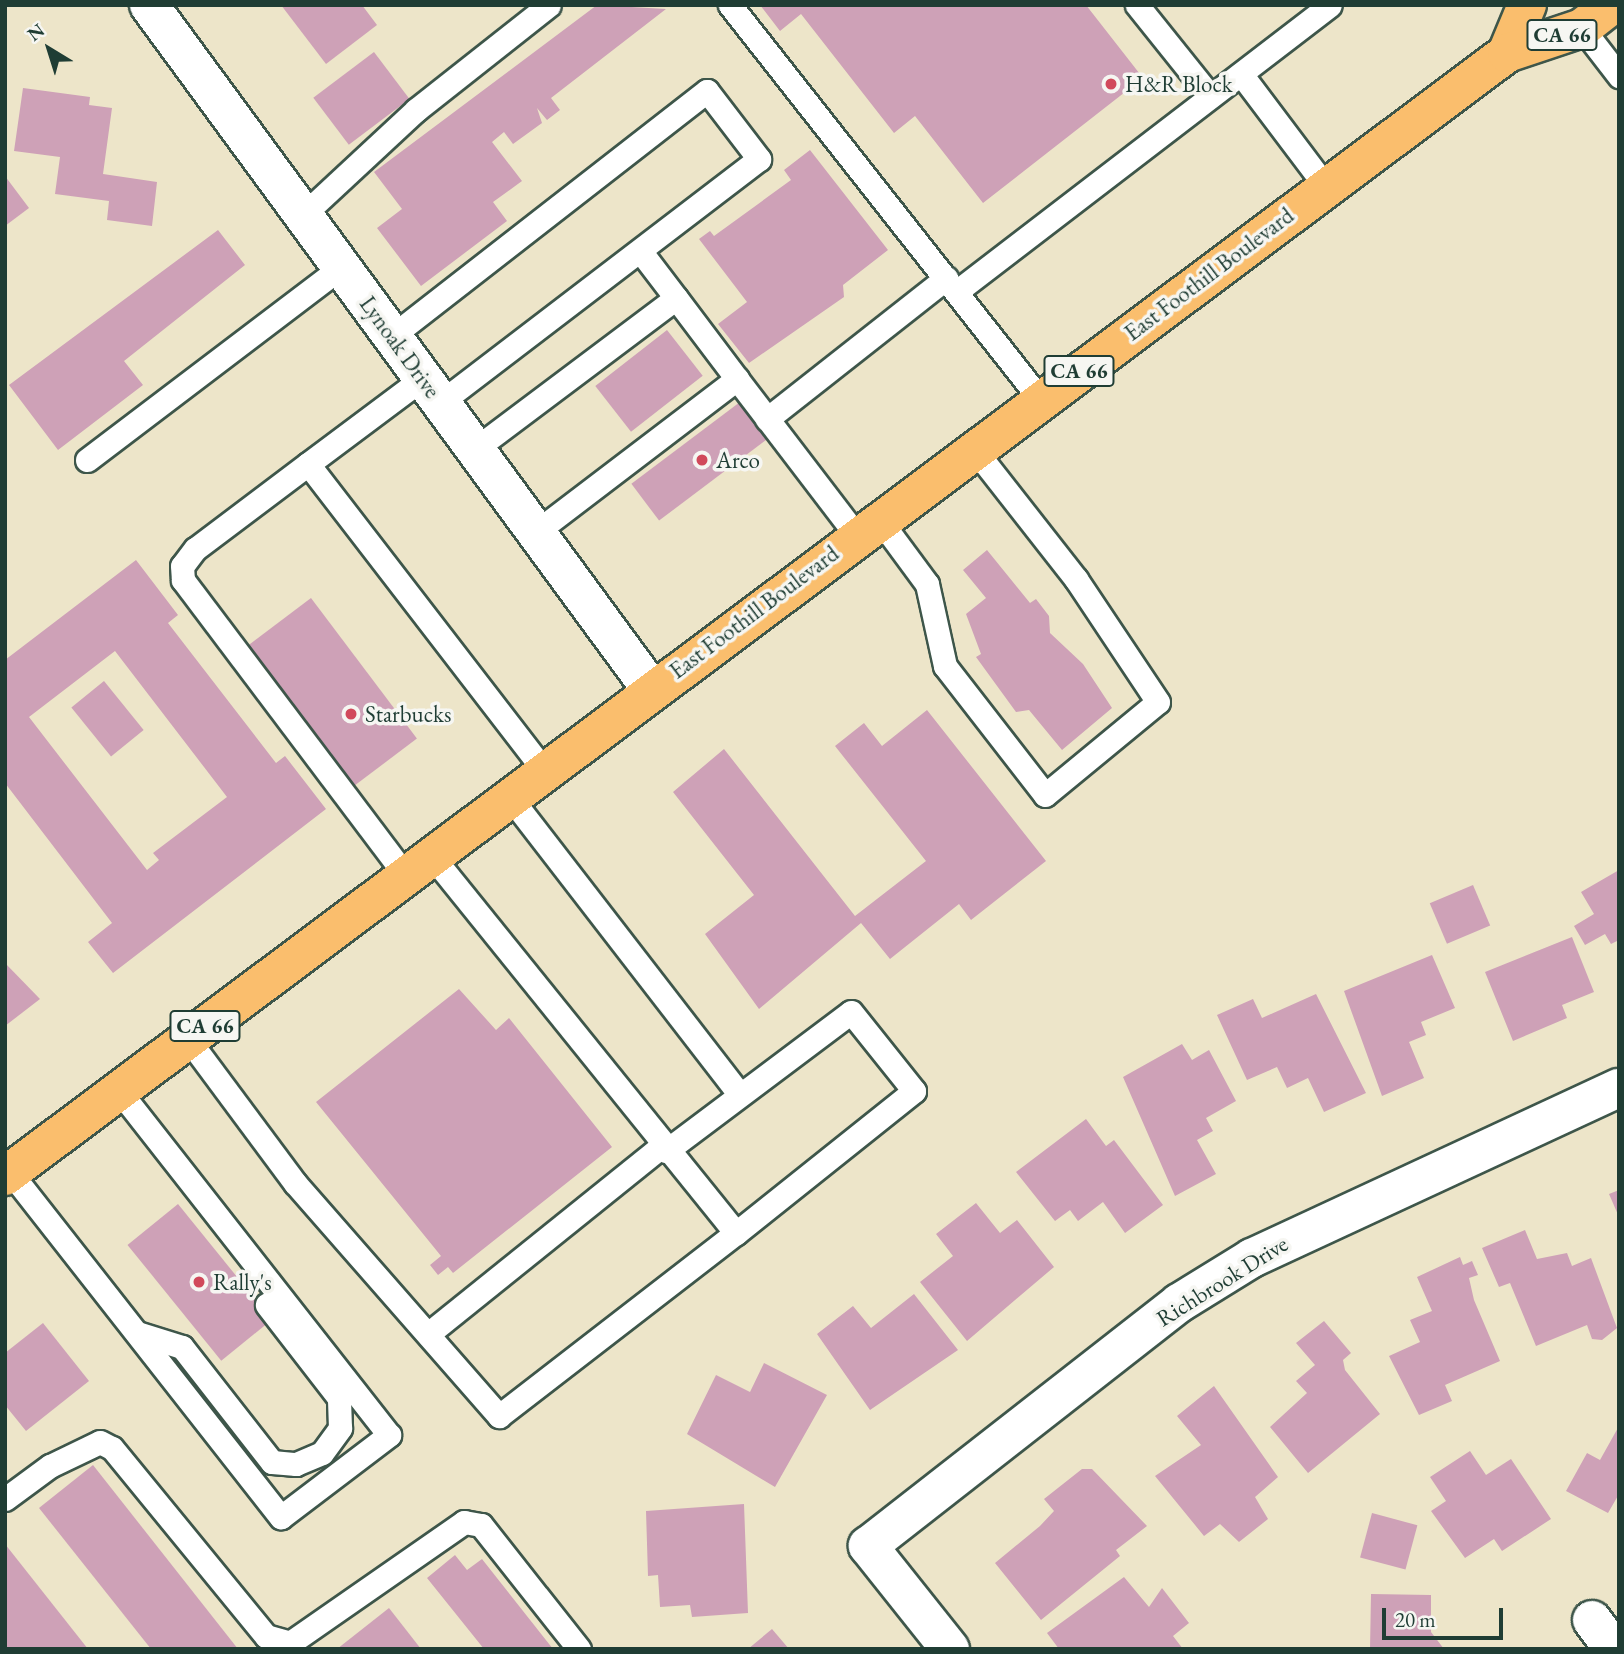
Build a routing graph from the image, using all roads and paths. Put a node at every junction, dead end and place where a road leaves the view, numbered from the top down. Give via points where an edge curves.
1 (149, 5) edge
2 (549, 5) edge
3 (730, 5) edge
4 (1137, 5) edge
5 (1330, 5) edge
6 (1527, 5) edge
7 (1611, 5) edge
8 (1582, 28) junction
9 (1507, 52) junction
10 (1241, 74) junction
11 (1619, 76) edge
12 (1210, 96) junction
13 (1326, 187) junction
14 (303, 215) junction
15 (641, 252) junction
16 (341, 267) junction
17 (951, 285) junction
18 (676, 298) junction
19 (392, 335) junction
20 (737, 379) junction
21 (432, 390) junction
22 (1040, 400) junction
23 (767, 419) junction
24 (475, 449) junction
25 (974, 449) junction
26 (87, 460) dead end
27 (308, 464) junction
28 (868, 528) junction
29 (536, 532) junction
30 (651, 689) junction
31 (544, 770) junction
32 (509, 796) junction
33 (418, 865) junction
34 (188, 1039) junction
35 (1619, 1088) edge
36 (119, 1091) junction
37 (739, 1094) junction
38 (664, 1149) junction
39 (7, 1174) edge
40 (215, 1214) junction
41 (736, 1233) junction
42 (137, 1333) junction
43 (428, 1334) junction
44 (5, 1499) edge
45 (579, 1649) edge
46 (950, 1649) edge

1 - 14 street, Lynoak Drive
2 - 14 lane via 416,110
3 - 17 lane
4 - 12 lane
5 - 10 lane
6 - 9 main road, CA 66
7 - 8 main road, East Foothill Boulevard / CA 66
8 - 9 main road, East Foothill Boulevard / CA 66
8 - 11 lane
9 - 13 main road, East Foothill Boulevard / CA 66
10 - 12 lane
10 - 13 lane
12 - 17 lane
13 - 22 main road, East Foothill Boulevard / CA 66
14 - 16 street, Lynoak Drive
15 - 18 lane
15 - 19 lane via 759,159 707,91
15 - 21 lane
16 - 19 street, Lynoak Drive
16 - 26 lane
17 - 22 lane
17 - 23 lane
18 - 20 lane
18 - 24 lane
19 - 21 street, Lynoak Drive
20 - 23 lane
20 - 29 lane
21 - 24 street, Lynoak Drive
21 - 27 lane
22 - 25 main road, East Foothill Boulevard / CA 66
23 - 28 lane
24 - 29 street, Lynoak Drive
25 - 28 main road, East Foothill Boulevard / CA 66
25 - 28 lane via 1076,579 1158,702 1045,796 945,666 927,584
27 - 31 lane
27 - 33 lane via 195,549 182,566 183,580
28 - 30 main road, East Foothill Boulevard / CA 66
29 - 30 street, Lynoak Drive
30 - 31 main road, East Foothill Boulevard / CA 66
31 - 32 main road, East Foothill Boulevard / CA 66
32 - 33 main road, East Foothill Boulevard / CA 66
32 - 37 lane
33 - 34 main road, East Foothill Boulevard / CA 66
33 - 38 lane
34 - 36 main road, East Foothill Boulevard / CA 66
34 - 43 lane via 295,1184
35 - 46 street, Richbrook Drive via 1252,1258 1179,1303 868,1546
36 - 39 main road, East Foothill Boulevard / CA 66
36 - 40 lane
37 - 38 lane
37 - 41 lane via 851,1012 914,1091
38 - 41 lane
38 - 43 lane
39 - 42 lane
40 - 42 lane via 222,1245 339,1398 340,1428 322,1453 296,1464 272,1462 182,1347
40 - 42 lane via 389,1435 281,1517
41 - 43 lane via 499,1416
44 - 45 lane via 100,1442 112,1448 266,1636 290,1643 464,1522 481,1525

